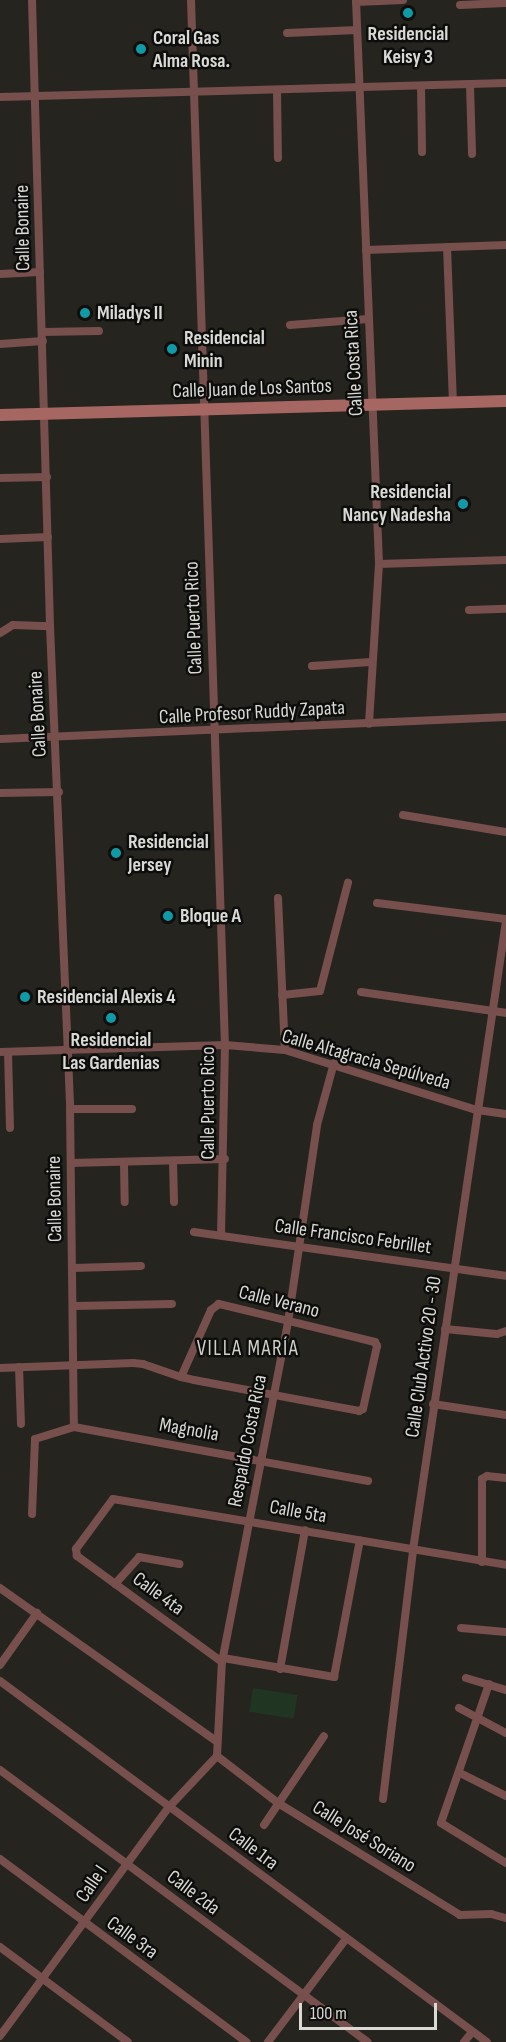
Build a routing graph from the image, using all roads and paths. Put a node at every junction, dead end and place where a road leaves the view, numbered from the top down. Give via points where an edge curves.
1 (32, 0) edge
2 (191, 0) edge
3 (403, 0) edge
4 (356, 1) edge
5 (506, 3) edge
6 (460, 5) dead end
7 (357, 30) junction
8 (287, 33) dead end
9 (506, 83) edge
10 (470, 85) junction
11 (421, 86) junction
12 (360, 87) junction
13 (277, 90) junction
14 (195, 92) junction
15 (36, 96) junction
16 (0, 97) edge
17 (422, 152) dead end
18 (472, 154) dead end
19 (278, 158) dead end
20 (506, 245) edge
21 (447, 247) junction
22 (366, 250) junction
23 (40, 272) junction
24 (0, 274) edge
25 (368, 320) junction
26 (290, 325) dead end
27 (99, 331) dead end
28 (42, 337) junction
29 (0, 344) edge
30 (506, 401) edge
31 (453, 403) junction
32 (373, 405) junction
33 (202, 410) junction
34 (45, 413) junction
35 (0, 415) edge
36 (47, 477) junction
37 (0, 478) edge
38 (48, 537) junction
39 (0, 539) edge
40 (506, 560) edge
41 (379, 564) junction
42 (506, 609) edge
43 (469, 610) dead end
44 (50, 626) junction
45 (0, 633) edge
46 (371, 662) junction
47 (312, 666) dead end
48 (506, 717) edge
49 (369, 724) junction
50 (215, 731) junction
51 (57, 738) junction
52 (0, 739) edge
53 (59, 792) junction
54 (0, 794) edge
55 (403, 815) dead end
56 (506, 832) edge
57 (348, 884) dead end
58 (278, 898) dead end
59 (377, 903) dead end
60 (506, 920) edge
61 (361, 992) dead end
62 (282, 995) junction
63 (494, 1011) junction
64 (506, 1013) edge
65 (225, 1045) junction
66 (67, 1049) junction
67 (285, 1050) junction
68 (4, 1052) edge
69 (334, 1063) junction
70 (70, 1109) junction
71 (132, 1109) dead end
72 (477, 1110) junction
73 (506, 1114) edge
74 (10, 1128) dead end
75 (225, 1160) junction
76 (173, 1161) junction
77 (71, 1163) junction
78 (124, 1163) junction
79 (125, 1202) dead end
80 (174, 1202) dead end
81 (195, 1232) dead end
82 (222, 1234) junction
83 (300, 1245) junction
84 (141, 1266) dead end
85 (73, 1268) junction
86 (453, 1268) junction
87 (506, 1276) edge
88 (172, 1304) dead end
89 (74, 1306) junction
90 (288, 1322) junction
91 (445, 1329) junction
92 (506, 1331) edge
93 (74, 1365) junction
94 (19, 1367) junction
95 (0, 1368) edge
96 (181, 1377) junction
97 (275, 1393) junction
98 (434, 1404) junction
99 (506, 1415) edge
100 (21, 1424) dead end
101 (74, 1427) junction
102 (262, 1459) junction
103 (506, 1478) edge
104 (368, 1481) dead end
105 (32, 1514) dead end
106 (250, 1520) junction
107 (305, 1530) junction
108 (360, 1540) junction
109 (413, 1550) junction
110 (75, 1552) joint
111 (482, 1562) junction
112 (179, 1564) dead end
113 (506, 1565) edge
114 (115, 1584) junction
115 (0, 1588) edge
116 (38, 1613) junction
117 (461, 1628) dead end
118 (506, 1632) edge
119 (223, 1660) junction
120 (0, 1665) edge
121 (280, 1669) junction
122 (466, 1678) dead end
123 (0, 1681) edge
124 (489, 1684) junction
125 (506, 1690) edge
126 (459, 1708) dead end
127 (478, 1720) junction
128 (506, 1732) edge
129 (324, 1736) dead end
130 (216, 1741) junction
131 (217, 1756) junction
132 (0, 1770) edge
133 (460, 1773) junction
134 (506, 1796) edge
135 (384, 1799) dead end
136 (278, 1803) junction
137 (169, 1807) junction
138 (264, 1825) dead end
139 (0, 1859) edge
140 (506, 1863) edge
141 (126, 1864) junction
142 (506, 1918) edge
143 (85, 1923) junction
144 (346, 1939) junction
145 (0, 1947) edge
146 (43, 1979) junction
147 (303, 1996) junction
148 (472, 2032) junction
149 (0, 2036) edge
150 (128, 2042) edge
151 (246, 2042) edge
152 (268, 2042) edge
153 (366, 2042) edge
154 (464, 2042) edge
155 (487, 2042) edge

1 - 15 street, Calle Bonaire
2 - 14 street, Calle Puerto Rico
3 - 4 street
4 - 7 street, Calle Costa Rica
5 - 6 street
7 - 8 street
7 - 12 street, Calle Costa Rica
9 - 10 street
10 - 11 street
10 - 18 street
11 - 12 street
11 - 17 street
12 - 13 street
12 - 22 street, Calle Costa Rica
13 - 14 street
13 - 19 street
14 - 15 street
14 - 33 street, Calle Puerto Rico
15 - 16 street
15 - 23 street, Calle Bonaire
20 - 21 street
21 - 22 street
21 - 31 street
22 - 25 street, Calle Costa Rica
23 - 24 street
23 - 28 street, Calle Bonaire
25 - 26 street
25 - 32 street, Calle Costa Rica
27 - 28 street
28 - 29 street
28 - 34 street, Calle Bonaire
30 - 31 street, Calle Juan de Los Santos
31 - 32 street, Calle Juan de Los Santos
32 - 33 street, Calle Juan de Los Santos
32 - 41 street, Calle Costa Rica
33 - 34 street, Calle Juan de Los Santos
33 - 50 street, Calle Puerto Rico
34 - 35 street, Calle Juan de Los Santos
34 - 36 street, Calle Bonaire
36 - 37 street
36 - 38 street, Calle Bonaire
38 - 39 street
38 - 44 street, Calle Bonaire
40 - 41 street
41 - 46 street, Calle Costa Rica
42 - 43 street
44 - 45 street via 13,625
44 - 51 street, Calle Bonaire
46 - 47 street
46 - 49 street, Calle Costa Rica
48 - 49 street, Calle Profesor Ruddy Zapata
49 - 50 street, Calle Profesor Ruddy Zapata
50 - 51 street, Calle Profesor Ruddy Zapata
50 - 65 street, Calle Puerto Rico
51 - 52 street, Calle Profesor Ruddy Zapata
51 - 53 street, Calle Bonaire
53 - 54 street
53 - 66 street, Calle Bonaire
55 - 56 street
57 - 62 street via 320,991
58 - 62 street
59 - 60 street
60 - 63 street, Calle Club Activo 20 - 30
61 - 63 street
62 - 67 street
63 - 64 street
63 - 72 street, Calle Club Activo 20 - 30
65 - 66 street, Calle Altagracia Sepúlveda
65 - 67 street, Calle Altagracia Sepúlveda
65 - 75 street, Calle Puerto Rico
66 - 68 street, Calle Altagracia Sepúlveda
66 - 70 street, Calle Bonaire
67 - 69 street, Calle Altagracia Sepúlveda
68 - 74 street
69 - 72 street, Calle Altagracia Sepúlveda
69 - 83 street, Respaldo Costa Rica via 317,1125
70 - 71 street
70 - 77 street, Calle Bonaire
72 - 73 street, Calle Altagracia Sepúlveda
72 - 86 street, Calle Club Activo 20 - 30
75 - 76 street
75 - 82 street, Calle Puerto Rico
76 - 78 street
76 - 80 street
77 - 78 street
77 - 85 street, Calle Bonaire
78 - 79 street
81 - 82 street, Calle Francisco Febrillet
82 - 83 street, Calle Francisco Febrillet
83 - 86 street, Calle Francisco Febrillet
83 - 90 street, Respaldo Costa Rica
84 - 85 street
85 - 89 street, Calle Bonaire
86 - 87 street, Calle Francisco Febrillet
86 - 91 street, Calle Club Activo 20 - 30
88 - 89 street
89 - 93 street, Calle Bonaire
90 - 96 street, Calle Verano via 214,1306
90 - 97 street, Respaldo Costa Rica
90 - 97 street, Calle Verano via 377,1343 362,1411
91 - 92 street via 496,1334
91 - 98 street, Calle Club Activo 20 - 30
93 - 94 street
93 - 96 street via 133,1363
93 - 101 street, Calle Bonaire
94 - 95 street
94 - 100 street
96 - 97 street
97 - 102 street, Respaldo Costa Rica
98 - 99 street
98 - 109 street, Calle Club Activo 20 - 30
101 - 102 street, Magnolia
101 - 105 street via 35,1440
102 - 104 street, Magnolia
102 - 106 street, Respaldo Costa Rica
103 - 111 street via 483,1477
106 - 107 street, Calle 5ta
106 - 110 street, Calle 5ta via 113,1499
106 - 119 street, Respaldo Costa Rica
107 - 108 street, Calle 5ta
107 - 121 street
108 - 109 street, Calle 5ta
108 - 121 street via 334,1677
109 - 111 street, Calle 5ta
109 - 135 street, Calle Club Activo 20 - 30
110 - 114 street, Calle 4ta
111 - 113 street, Calle 5ta
112 - 114 street via 139,1557
114 - 119 street, Calle 4ta
115 - 116 street
116 - 120 street
116 - 130 street
117 - 118 street
119 - 121 street
119 - 130 street, Respaldo Costa Rica
122 - 124 street
123 - 137 street, Calle 1ra
124 - 125 street
124 - 127 street
126 - 127 street
127 - 128 street
127 - 133 street
129 - 136 street
130 - 131 street, Respaldo Costa Rica
131 - 136 street, Calle José Soriano
131 - 137 street, Calle I
132 - 141 street, Calle 2da
133 - 134 street
133 - 140 street via 441,1823
136 - 138 street
136 - 142 street, Calle José Soriano via 460,1915 491,1914
137 - 141 street, Calle I
137 - 144 street, Calle 1ra
139 - 143 street, Calle 3ra
141 - 143 street, Calle I
141 - 147 street, Calle 2da
143 - 146 street, Calle I
143 - 151 street, Calle 3ra
144 - 147 street
144 - 148 street, Calle 1ra
145 - 146 street
146 - 149 street, Calle I
146 - 150 street
147 - 152 street
147 - 153 street, Calle 2da
148 - 154 street
148 - 155 street, Calle 1ra

